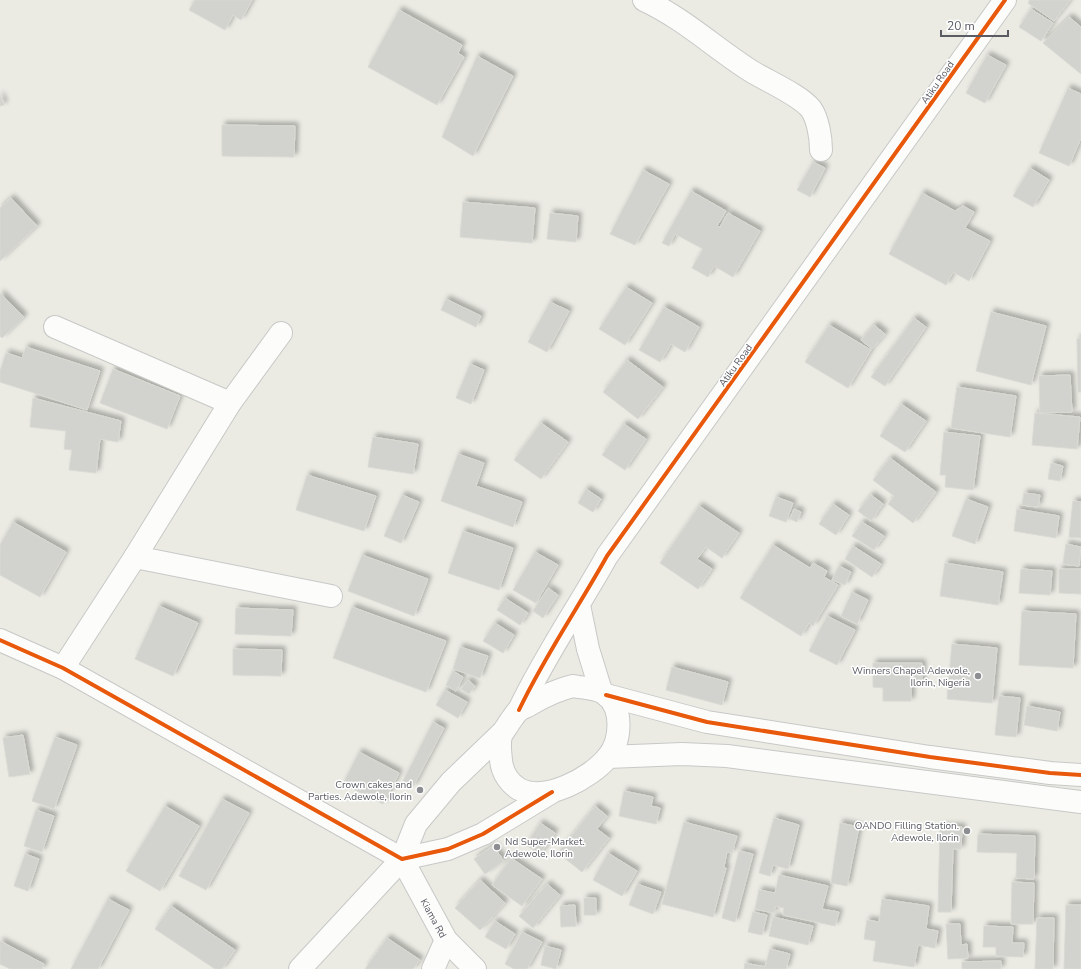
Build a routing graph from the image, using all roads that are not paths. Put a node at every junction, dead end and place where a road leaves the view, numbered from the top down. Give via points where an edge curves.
1 (644, 0) edge
2 (1005, 0) edge
3 (821, 150) dead end
4 (55, 327) dead end
5 (281, 333) dead end
6 (230, 403) junction
7 (135, 557) junction
8 (331, 596) dead end
9 (579, 605) junction
10 (0, 640) edge
11 (63, 668) junction
12 (604, 693) junction
13 (519, 710) junction
14 (502, 734) junction
15 (608, 757) junction
16 (1081, 775) edge
17 (552, 792) junction
18 (1081, 802) edge
19 (402, 859) junction
20 (446, 940) junction
21 (300, 969) edge
22 (433, 969) edge
23 (475, 969) edge

1 - 3 street via 663,9 750,70 802,101 811,109 816,121
2 - 9 street, Atiku Road via 607,556
4 - 6 street
5 - 6 street
6 - 7 street
7 - 8 street
7 - 11 street
9 - 12 street via 588,649
9 - 13 street, Atiku Road via 543,663
10 - 11 street
11 - 19 street
12 - 13 street via 573,686 544,695
12 - 15 street via 617,713 619,727 615,744
12 - 16 street via 706,722 1050,773
13 - 14 street
14 - 17 street via 501,764 506,777 514,786 526,793
14 - 19 street via 451,782 416,824
15 - 17 street via 569,786
15 - 18 street via 682,754 727,756
17 - 19 street via 483,834 448,849
19 - 20 street, Kiama Rd
19 - 21 street
20 - 22 street
20 - 23 street, Kiama Rd

